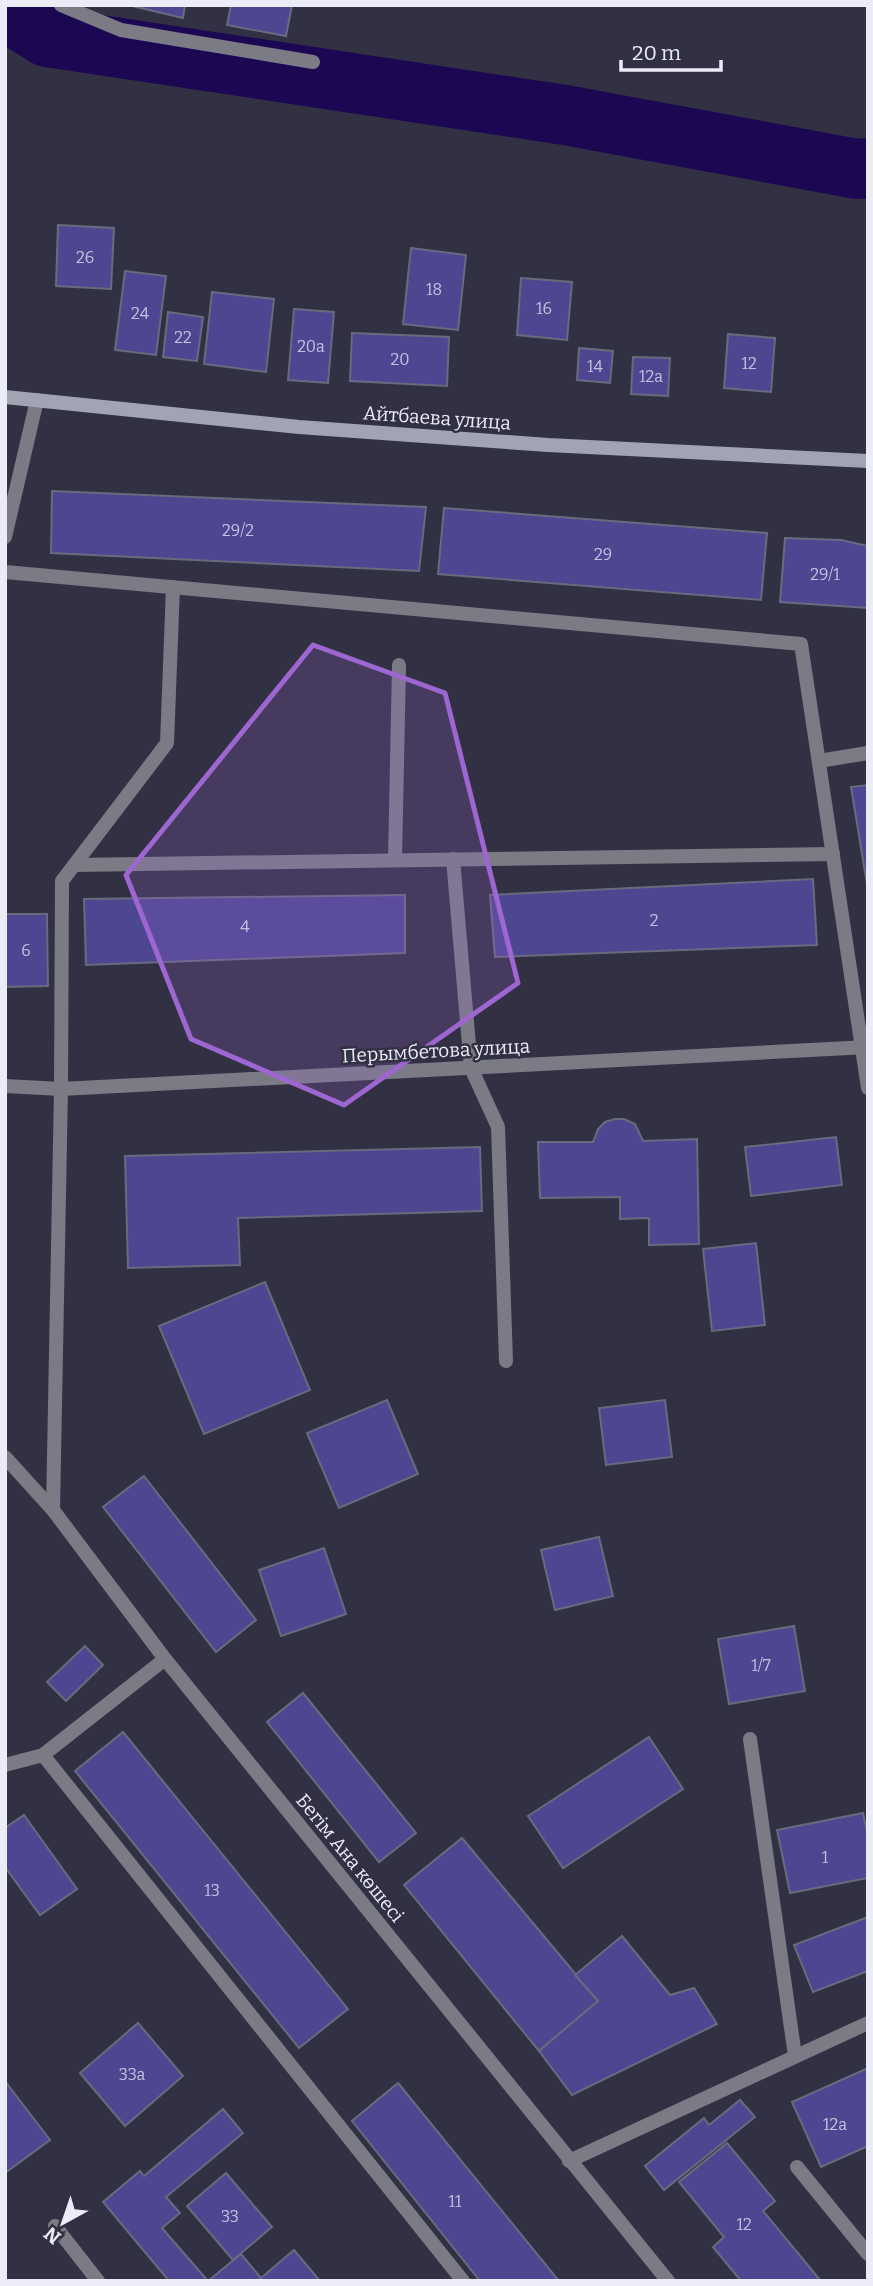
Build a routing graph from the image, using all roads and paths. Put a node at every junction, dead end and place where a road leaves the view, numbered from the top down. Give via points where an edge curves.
1 (61, 5) edge
2 (313, 62) dead end
3 (5, 397) edge
4 (37, 400) junction
5 (868, 461) edge
6 (5, 537) edge
7 (5, 572) edge
8 (173, 587) junction
9 (399, 665) dead end
10 (868, 753) edge
11 (819, 761) junction
12 (833, 854) junction
13 (453, 859) junction
14 (395, 860) junction
15 (75, 864) junction
16 (865, 1048) edge
17 (471, 1068) junction
18 (5, 1086) edge
19 (868, 1088) edge
20 (61, 1089) junction
21 (506, 1361) dead end
22 (5, 1457) edge
23 (53, 1510) junction
24 (165, 1659) junction
25 (750, 1739) dead end
26 (43, 1755) junction
27 (5, 1765) edge
28 (868, 2023) edge
29 (795, 2056) junction
30 (569, 2161) junction
31 (797, 2167) dead end
32 (55, 2226) dead end
33 (868, 2254) edge
34 (98, 2281) edge
35 (463, 2281) edge
36 (668, 2281) edge

1 - 2 street via 121,30
3 - 4 street, Айтбаева улица
4 - 5 street, Айтбаева улица via 299,427
4 - 6 street
7 - 8 street
8 - 11 street via 801,644
8 - 15 street via 167,743
9 - 14 street
10 - 11 street
11 - 12 street
12 - 13 street
12 - 16 street
13 - 14 street
13 - 17 street
14 - 15 street
15 - 20 street via 62,881
16 - 17 street, Перымбетова улица
16 - 19 street
17 - 20 street, Перымбетова улица
17 - 21 street via 498,1127
18 - 20 street, Перымбетова улица
20 - 23 street
22 - 23 street, Бегім Ана көшесі
23 - 24 street, Бегім Ана көшесі
24 - 26 street
24 - 30 street, Бегім Ана көшесі
25 - 29 street
26 - 27 street
26 - 35 street
28 - 29 street
29 - 30 street
30 - 36 street, Бегім Ана көшесі
31 - 33 street
32 - 34 street

